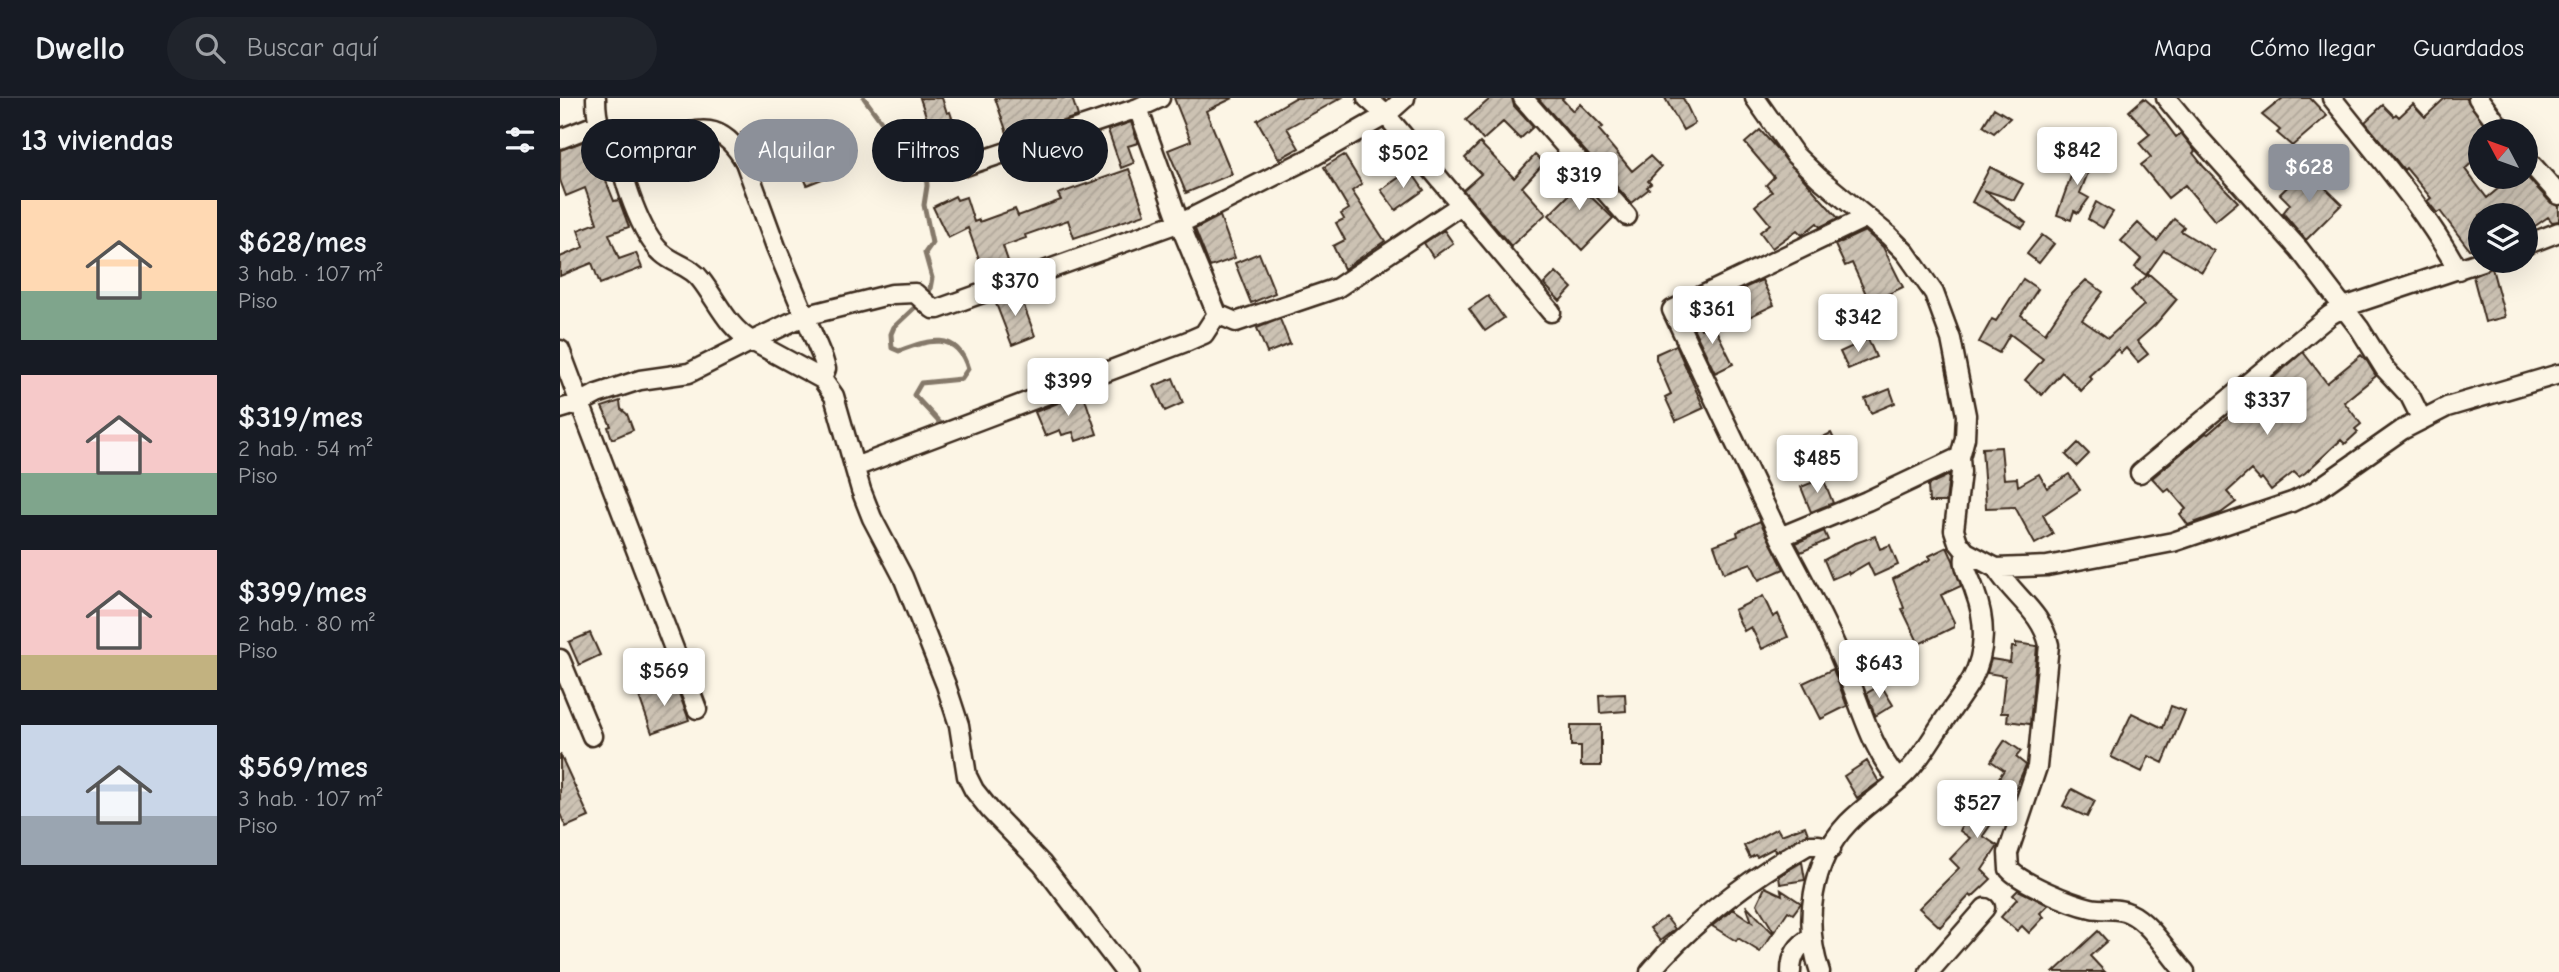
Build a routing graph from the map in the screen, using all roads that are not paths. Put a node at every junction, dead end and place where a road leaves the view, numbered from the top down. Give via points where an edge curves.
1 (596, 98) edge
2 (1160, 98) edge
3 (1367, 98) edge
4 (1405, 98) edge
5 (1523, 98) edge
6 (1755, 98) edge
7 (2166, 98) edge
8 (2332, 98) edge
9 (2478, 98) edge
10 (1138, 108) junction
11 (1386, 115) junction
12 (598, 119) edge
13 (2494, 119) edge
14 (581, 131) edge
15 (720, 132) edge
16 (560, 139) edge
17 (734, 146) edge
18 (984, 160) edge
19 (2538, 172) edge
20 (627, 182) edge
21 (753, 182) edge
22 (2559, 195) edge
23 (1461, 205) junction
24 (1627, 216) dead end
25 (1867, 217) junction
26 (1178, 222) junction
27 (2559, 232) edge
28 (2538, 240) edge
29 (2468, 266) edge
30 (2458, 270) junction
31 (2344, 307) junction
32 (1551, 312) dead end
33 (1217, 314) junction
34 (804, 316) junction
35 (752, 341) junction
36 (560, 349) edge
37 (2559, 374) edge
38 (822, 379) junction
39 (580, 403) junction
40 (560, 409) edge
41 (2422, 420) junction
42 (1960, 457) junction
43 (855, 467) junction
44 (2140, 473) dead end
45 (1780, 537) junction
46 (1966, 552) junction
47 (1996, 568) junction
48 (560, 659) edge
49 (697, 709) dead end
50 (592, 736) dead end
51 (1899, 780) junction
52 (1831, 849) junction
53 (1985, 908) dead end
54 (1811, 938) junction
55 (1125, 972) edge
56 (1650, 972) edge
57 (1791, 972) edge
58 (1820, 972) edge
59 (1929, 972) edge
60 (2185, 972) edge

1 - 12 street
2 - 10 street
3 - 11 street
4 - 11 street
5 - 24 street
6 - 25 street via 1795,155
7 - 31 street via 2299,248
8 - 30 street via 2413,200
9 - 13 street
10 - 18 street
10 - 26 street
11 - 23 street
11 - 26 street via 1314,156
14 - 16 street
15 - 17 street
19 - 22 street
20 - 35 street via 643,224 661,252 700,277 732,327
21 - 34 street
23 - 32 street
23 - 33 street via 1337,288 1236,322
25 - 42 street via 1906,253 1943,312 1966,415
25 - 45 street via 1672,310
26 - 33 street
26 - 34 street via 938,309 908,292
27 - 28 street
29 - 30 street
30 - 31 street
31 - 41 street via 2385,369 2410,396
31 - 44 street
33 - 43 street via 1204,334 1188,341
34 - 35 street
34 - 38 street via 826,369
35 - 38 street
35 - 39 street via 689,373 640,380
36 - 39 street
37 - 41 street via 2447,407
38 - 43 street via 834,396
39 - 40 street
39 - 49 street
41 - 47 street via 2292,502 2173,542 2060,564
42 - 45 street
42 - 46 street via 1954,530
43 - 55 street via 872,517 902,576 946,685 974,790 1050,872
45 - 51 street via 1850,679 1858,708 1883,760
46 - 47 street
46 - 51 street via 1966,568 1983,622 1980,659 1925,750
47 - 60 street via 2041,621 2049,645 2037,767 2008,853 2008,869 2028,884 2075,903 2129,912
48 - 50 street
51 - 52 street via 1847,824
52 - 54 street via 1812,897
52 - 56 street via 1808,845 1736,891 1672,946
53 - 59 street
54 - 57 street via 1798,948
54 - 58 street

